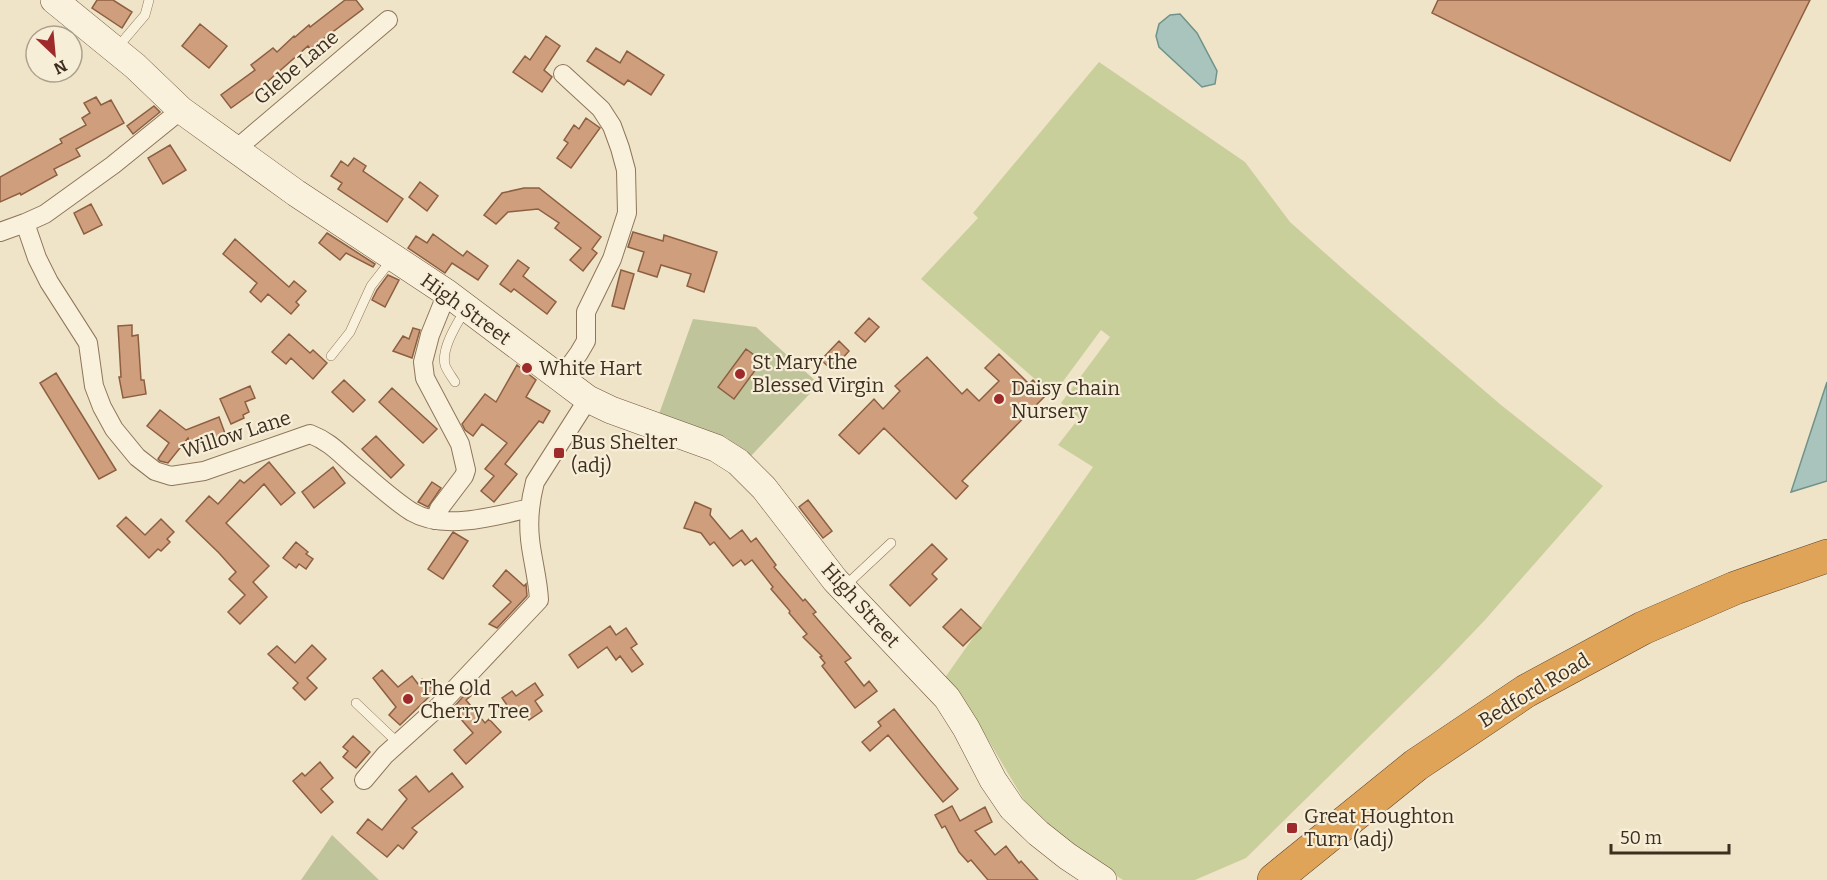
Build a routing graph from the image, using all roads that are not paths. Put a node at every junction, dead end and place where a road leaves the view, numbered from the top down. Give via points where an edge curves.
1 (54, 0) edge
2 (149, 0) edge
3 (388, 20) dead end
4 (116, 50) junction
5 (563, 74) dead end
6 (181, 110) junction
7 (243, 156) junction
8 (25, 223) junction
9 (0, 232) edge
10 (394, 258) junction
11 (456, 300) junction
12 (331, 356) dead end
13 (561, 378) junction
14 (455, 382) dead end
15 (588, 399) junction
16 (530, 508) junction
17 (435, 519) junction
18 (891, 543) dead end
19 (1827, 556) edge
20 (842, 588) junction
21 (356, 703) dead end
22 (398, 743) junction
23 (364, 780) dead end
24 (1103, 880) edge
25 (1274, 880) edge

1 - 4 street, High Street
2 - 4 lane via 145,15
3 - 7 street, Glebe Lane
4 - 6 street, High Street
5 - 13 street via 601,109 612,126 626,170 627,213 612,259 586,312 586,341
6 - 7 street, High Street
6 - 8 street via 113,165 45,214
7 - 10 street, High Street
8 - 9 street
8 - 17 street, Willow Lane via 49,282 88,343 94,386 102,407 137,457 155,471 171,476 204,471 310,434 325,440 414,513
10 - 11 street, High Street
10 - 12 lane via 371,286 350,332
11 - 13 street, High Street
11 - 14 lane via 445,352 445,364
11 - 17 street via 430,335 423,362 425,378 460,444 466,470
13 - 15 street, High Street
15 - 16 street via 535,482
15 - 20 street, High Street via 716,448 738,462 764,488
16 - 17 street, Willow Lane via 494,517
16 - 22 street via 539,600
18 - 20 lane
19 - 25 highway, Bedford Road via 1735,588 1643,628 1526,691 1416,765
20 - 24 street, High Street via 947,698 1012,808 1045,839
21 - 22 lane
22 - 23 street

